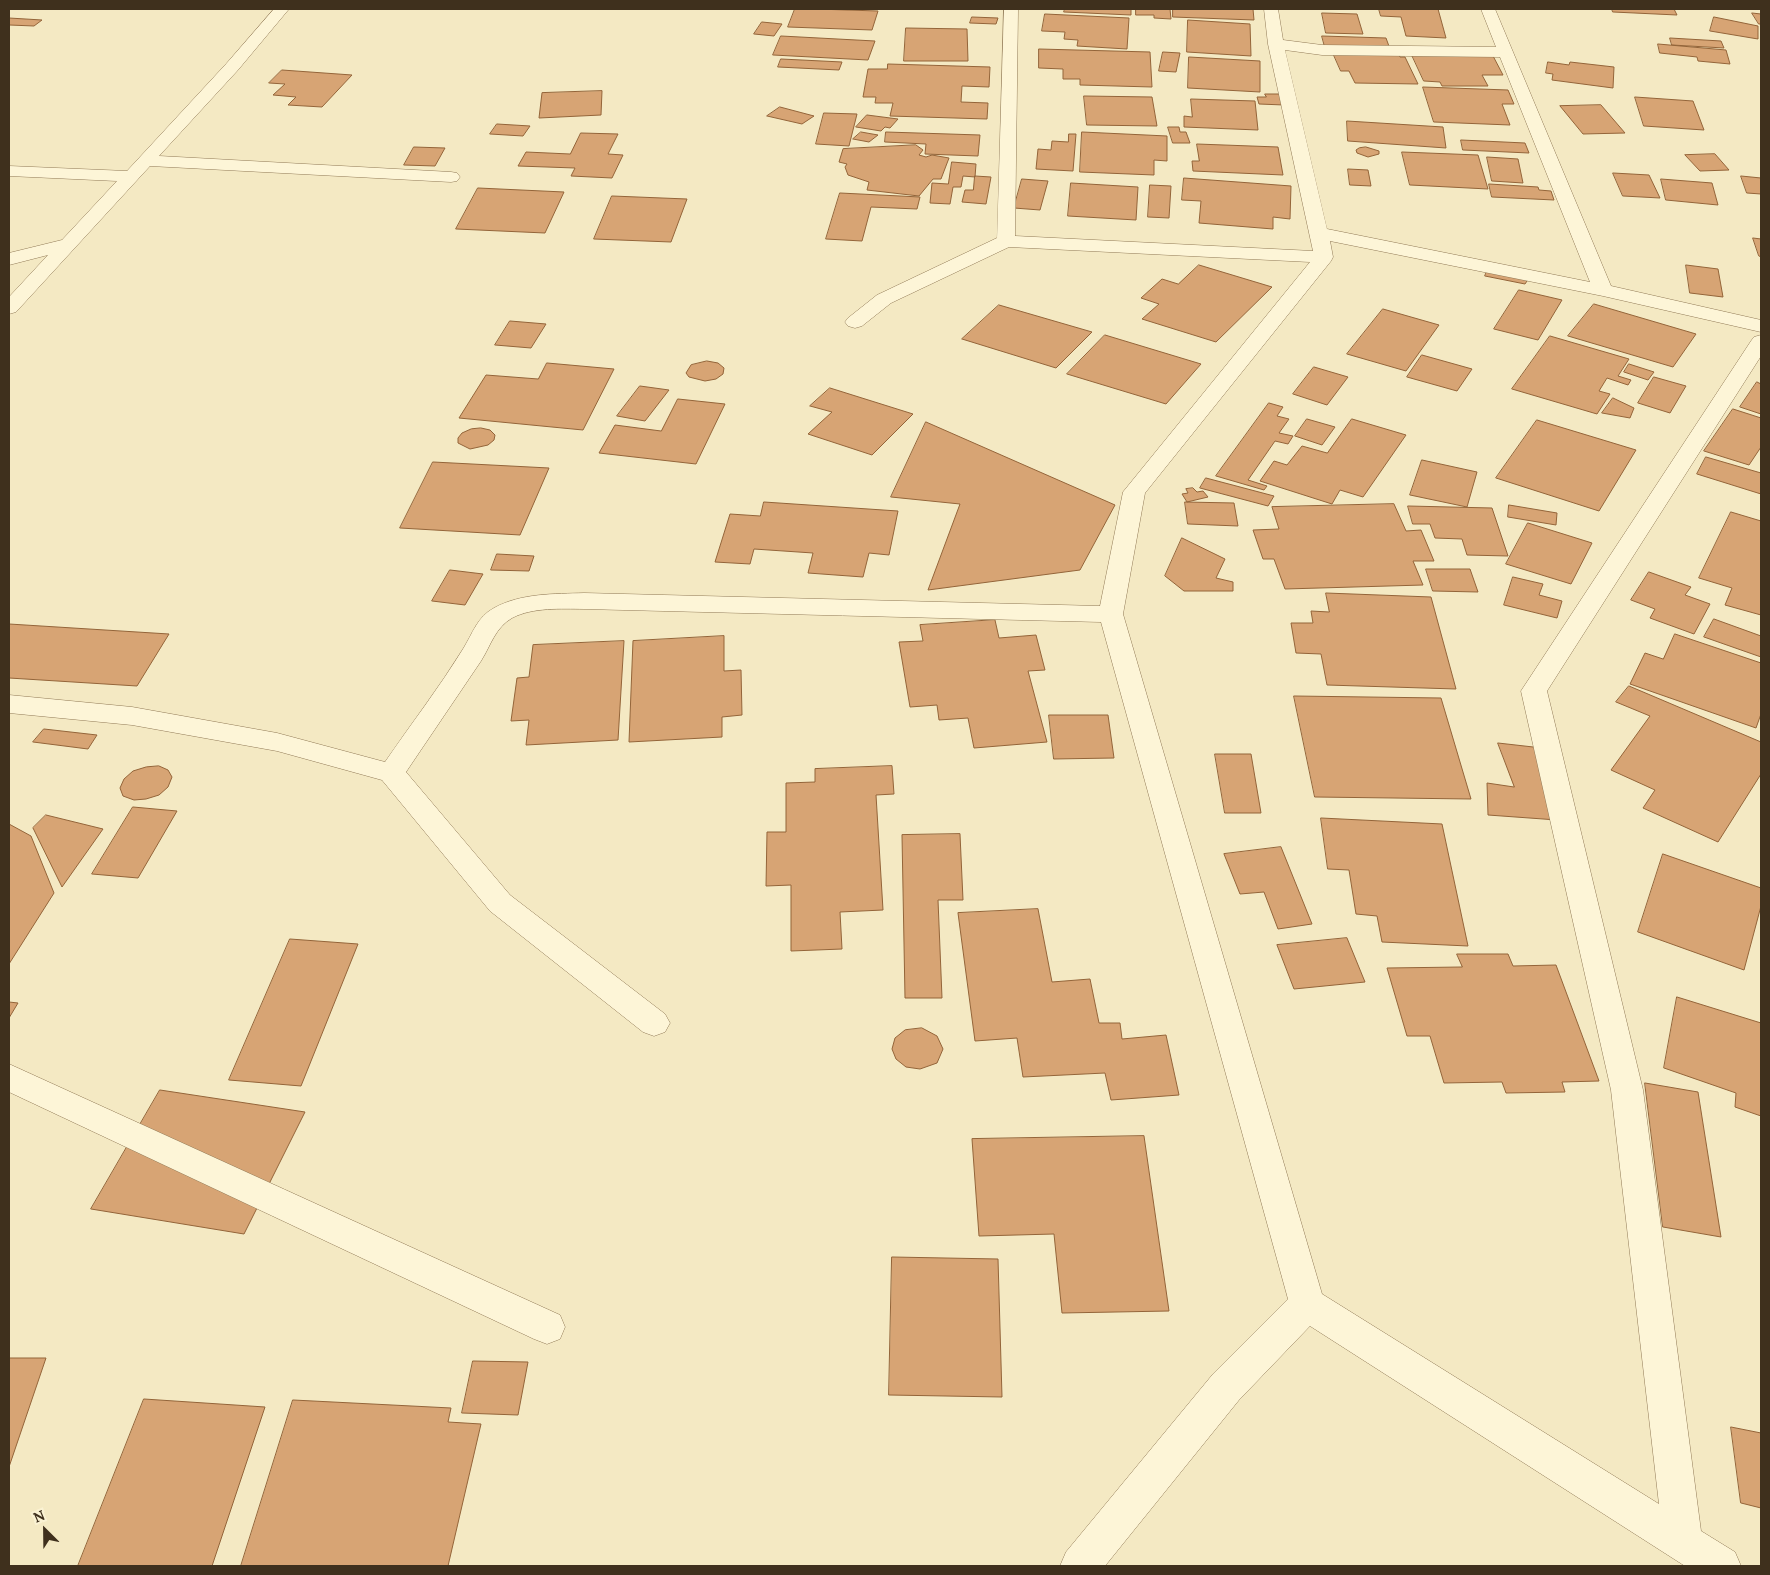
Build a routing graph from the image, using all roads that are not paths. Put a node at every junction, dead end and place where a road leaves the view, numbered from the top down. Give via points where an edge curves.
1 (282, 9) edge
2 (1011, 9) edge
3 (1271, 9) edge
4 (1488, 9) edge
5 (1276, 44) junction
6 (1506, 52) junction
7 (145, 161) junction
8 (9, 171) edge
9 (131, 176) junction
10 (452, 177) dead end
11 (1006, 241) junction
12 (68, 244) junction
13 (1322, 245) junction
14 (9, 259) edge
15 (1604, 290) junction
16 (9, 308) edge
17 (855, 322) dead end
18 (1761, 326) edge
19 (1761, 341) edge
20 (1111, 614) junction
21 (9, 704) edge
22 (391, 773) junction
23 (654, 1023) dead end
24 (9, 1077) edge
25 (1307, 1304) junction
26 (547, 1327) dead end
27 (1683, 1541) junction
28 (1080, 1566) edge
29 (1721, 1566) edge

1 - 7 street
2 - 11 street
3 - 5 street
4 - 6 street
5 - 6 street via 1322,50
5 - 13 street
6 - 15 street
7 - 9 street
7 - 10 street
8 - 9 street
9 - 12 street
11 - 13 street
11 - 17 street via 884,299
12 - 14 street
12 - 16 street
13 - 15 street
13 - 20 street via 1134,492
15 - 18 street
19 - 27 street via 1534,692 1627,1090
20 - 22 street via 542,602 509,610 487,626 476,649
20 - 25 street
21 - 22 street via 132,716 258,738
22 - 23 street via 500,903
24 - 26 street
25 - 27 street
25 - 28 street via 1226,1387
27 - 29 street

